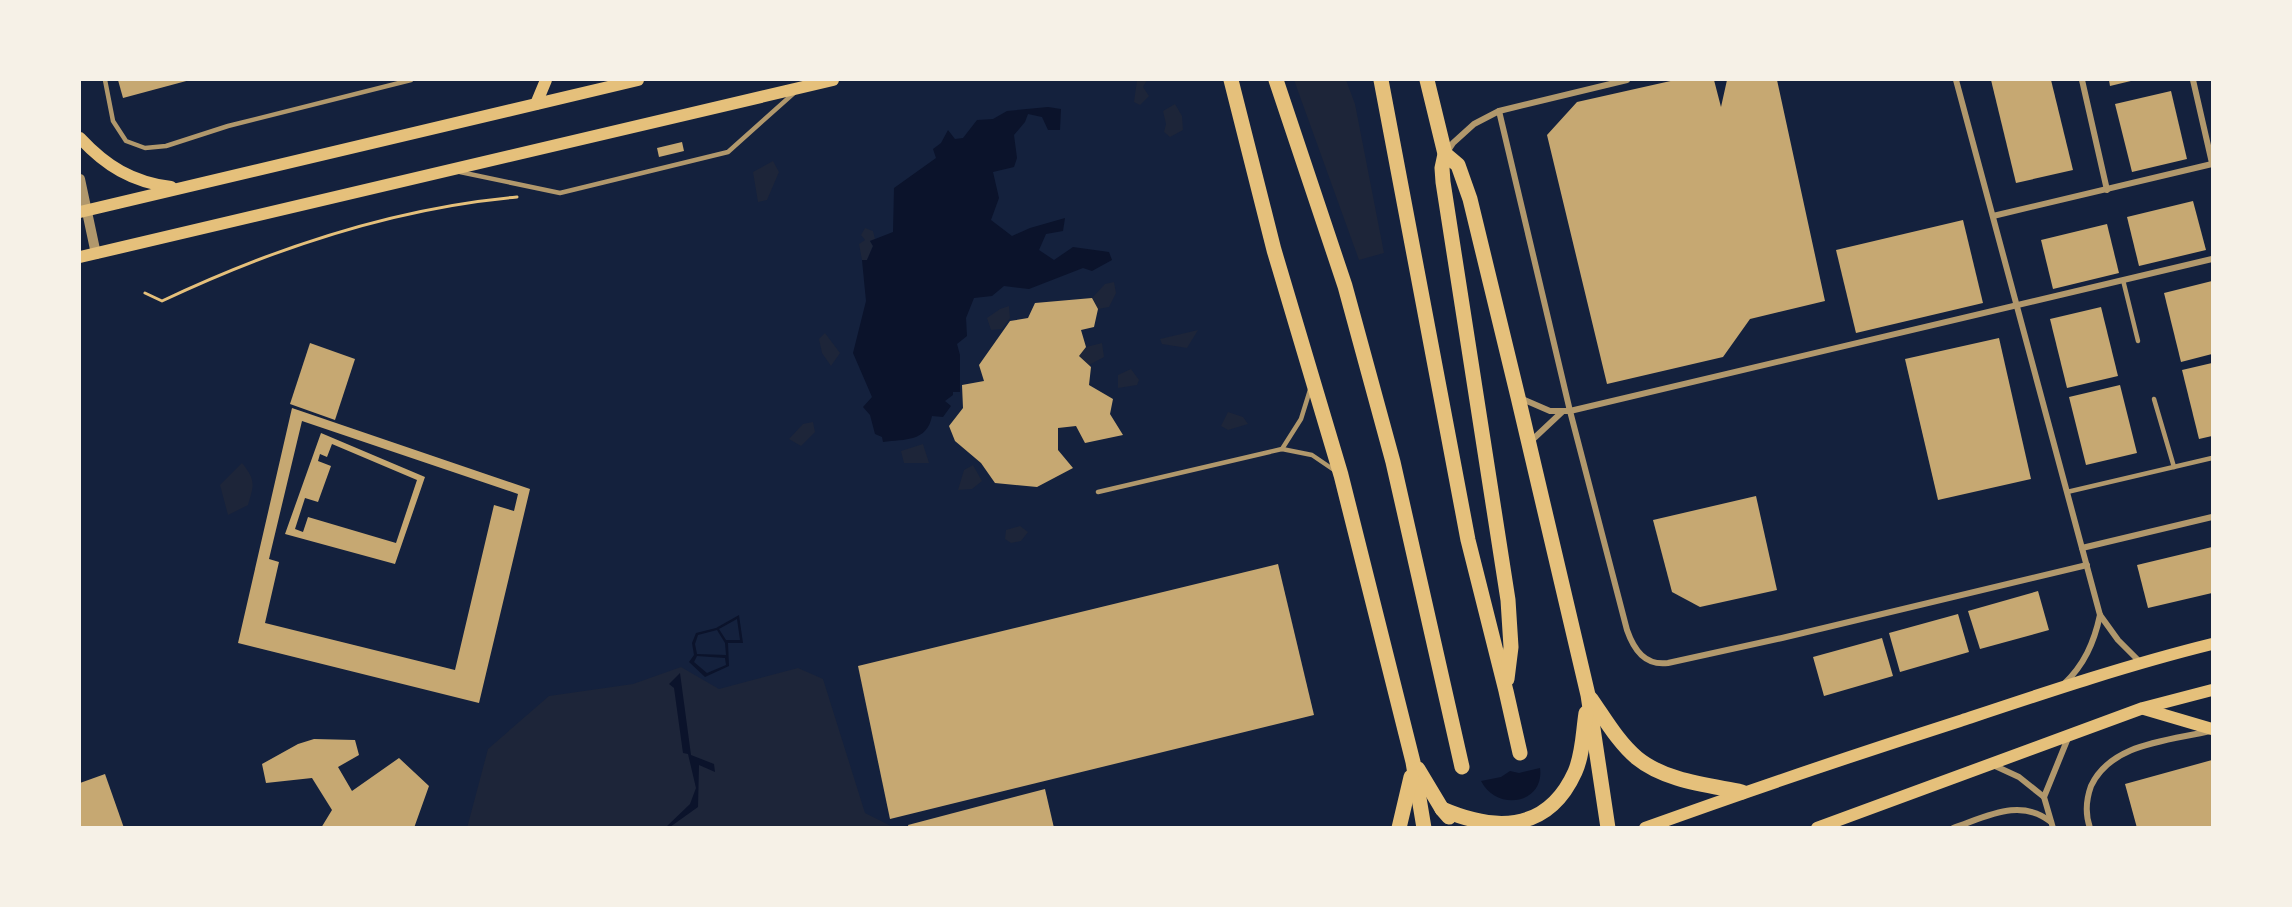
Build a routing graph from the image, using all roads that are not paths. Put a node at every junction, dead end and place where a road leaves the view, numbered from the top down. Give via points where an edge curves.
1 (105, 80) edge
2 (411, 80) edge
3 (546, 80) edge
4 (638, 80) edge
5 (832, 80) edge
6 (1231, 80) edge
7 (1276, 80) edge
8 (1371, 80) edge
9 (1382, 80) edge
10 (1427, 80) edge
11 (1627, 80) edge
12 (1956, 80) edge
13 (2082, 80) edge
14 (2193, 80) edge
15 (799, 88) junction
16 (536, 104) junction
17 (1499, 111) junction
18 (1387, 116) junction
19 (80, 138) edge
20 (1445, 154) junction
21 (2212, 163) edge
22 (451, 170) junction
23 (80, 179) edge
24 (181, 189) junction
25 (2107, 190) junction
26 (83, 212) edge
27 (1993, 216) junction
28 (96, 254) junction
29 (80, 257) edge
30 (2212, 259) edge
31 (2123, 280) junction
32 (2017, 305) junction
33 (2138, 341) dead end
34 (1312, 380) junction
35 (1518, 397) junction
36 (2154, 399) dead end
37 (1570, 411) junction
38 (1562, 412) junction
39 (1529, 443) junction
40 (1282, 449) junction
41 (2212, 458) edge
42 (2174, 467) junction
43 (1341, 475) junction
44 (1098, 492) dead end
45 (2067, 492) junction
46 (2212, 517) edge
47 (2082, 548) junction
48 (2087, 565) junction
49 (2100, 615) junction
50 (2212, 644) edge
51 (2140, 662) junction
52 (2060, 687) junction
53 (2212, 690) edge
54 (1506, 691) junction
55 (1588, 695) junction
56 (2143, 708) junction
57 (2212, 730) edge
58 (2069, 734) junction
59 (1520, 753) dead end
60 (1413, 762) junction
61 (1990, 764) junction
62 (1462, 767) dead end
63 (1742, 792) junction
64 (2044, 797) junction
65 (1442, 809) junction
66 (2052, 825) edge
67 (1399, 828) edge
68 (1424, 828) edge
69 (1460, 828) edge
70 (1608, 828) edge
71 (1645, 828) edge
72 (1817, 828) edge
73 (1953, 828) edge
74 (2090, 828) edge

1 - 2 lane via 113,121 126,141 145,148 166,146 228,126
3 - 16 main road
4 - 16 main road
5 - 15 main road
6 - 34 main road
7 - 62 main road via 1345,286 1393,462
8 - 18 main road
9 - 18 main road
10 - 20 main road
11 - 17 street
12 - 27 street
13 - 25 street
14 - 21 street
15 - 22 main road
15 - 22 lane via 728,152 560,193
16 - 24 main road
17 - 20 street via 1468,128
17 - 37 street
18 - 54 main road via 1468,540
19 - 24 main road via 129,177
20 - 35 main road via 1458,165 1470,199
20 - 54 main road via 1443,182 1508,600 1511,647
21 - 25 street
22 - 28 main road
23 - 26 street
24 - 26 main road
25 - 27 street
26 - 28 street
27 - 32 street
28 - 29 main road
30 - 31 street
31 - 32 street
31 - 33 lane
32 - 37 street
32 - 45 street
34 - 40 lane via 1301,419
34 - 43 main road
35 - 38 street
35 - 39 main road
36 - 42 lane
37 - 38 street
37 - 48 street via 1627,630 1643,658 1653,663 1721,651
38 - 39 street
39 - 55 main road
40 - 43 lane via 1311,455
40 - 44 lane
41 - 42 lane
42 - 45 lane
43 - 60 main road
45 - 47 street
46 - 47 street
47 - 48 street
48 - 49 street
49 - 51 street
49 - 52 street via 2083,662
50 - 51 main road
51 - 52 main road
52 - 63 main road
53 - 56 main road
54 - 59 main road
55 - 63 main road via 1621,740 1648,765 1691,781
55 - 65 main road via 1575,771 1553,803 1537,815 1500,825 1464,819
55 - 70 main road
56 - 57 main road
56 - 58 main road
57 - 74 street via 2133,749 2113,758 2097,774 2088,795 2086,817
58 - 61 main road
58 - 64 street
60 - 65 main road
60 - 67 main road
60 - 68 main road
61 - 64 street via 2019,777
61 - 72 main road
63 - 71 main road
64 - 66 street
65 - 69 main road
66 - 73 street via 2033,810 2023,808

